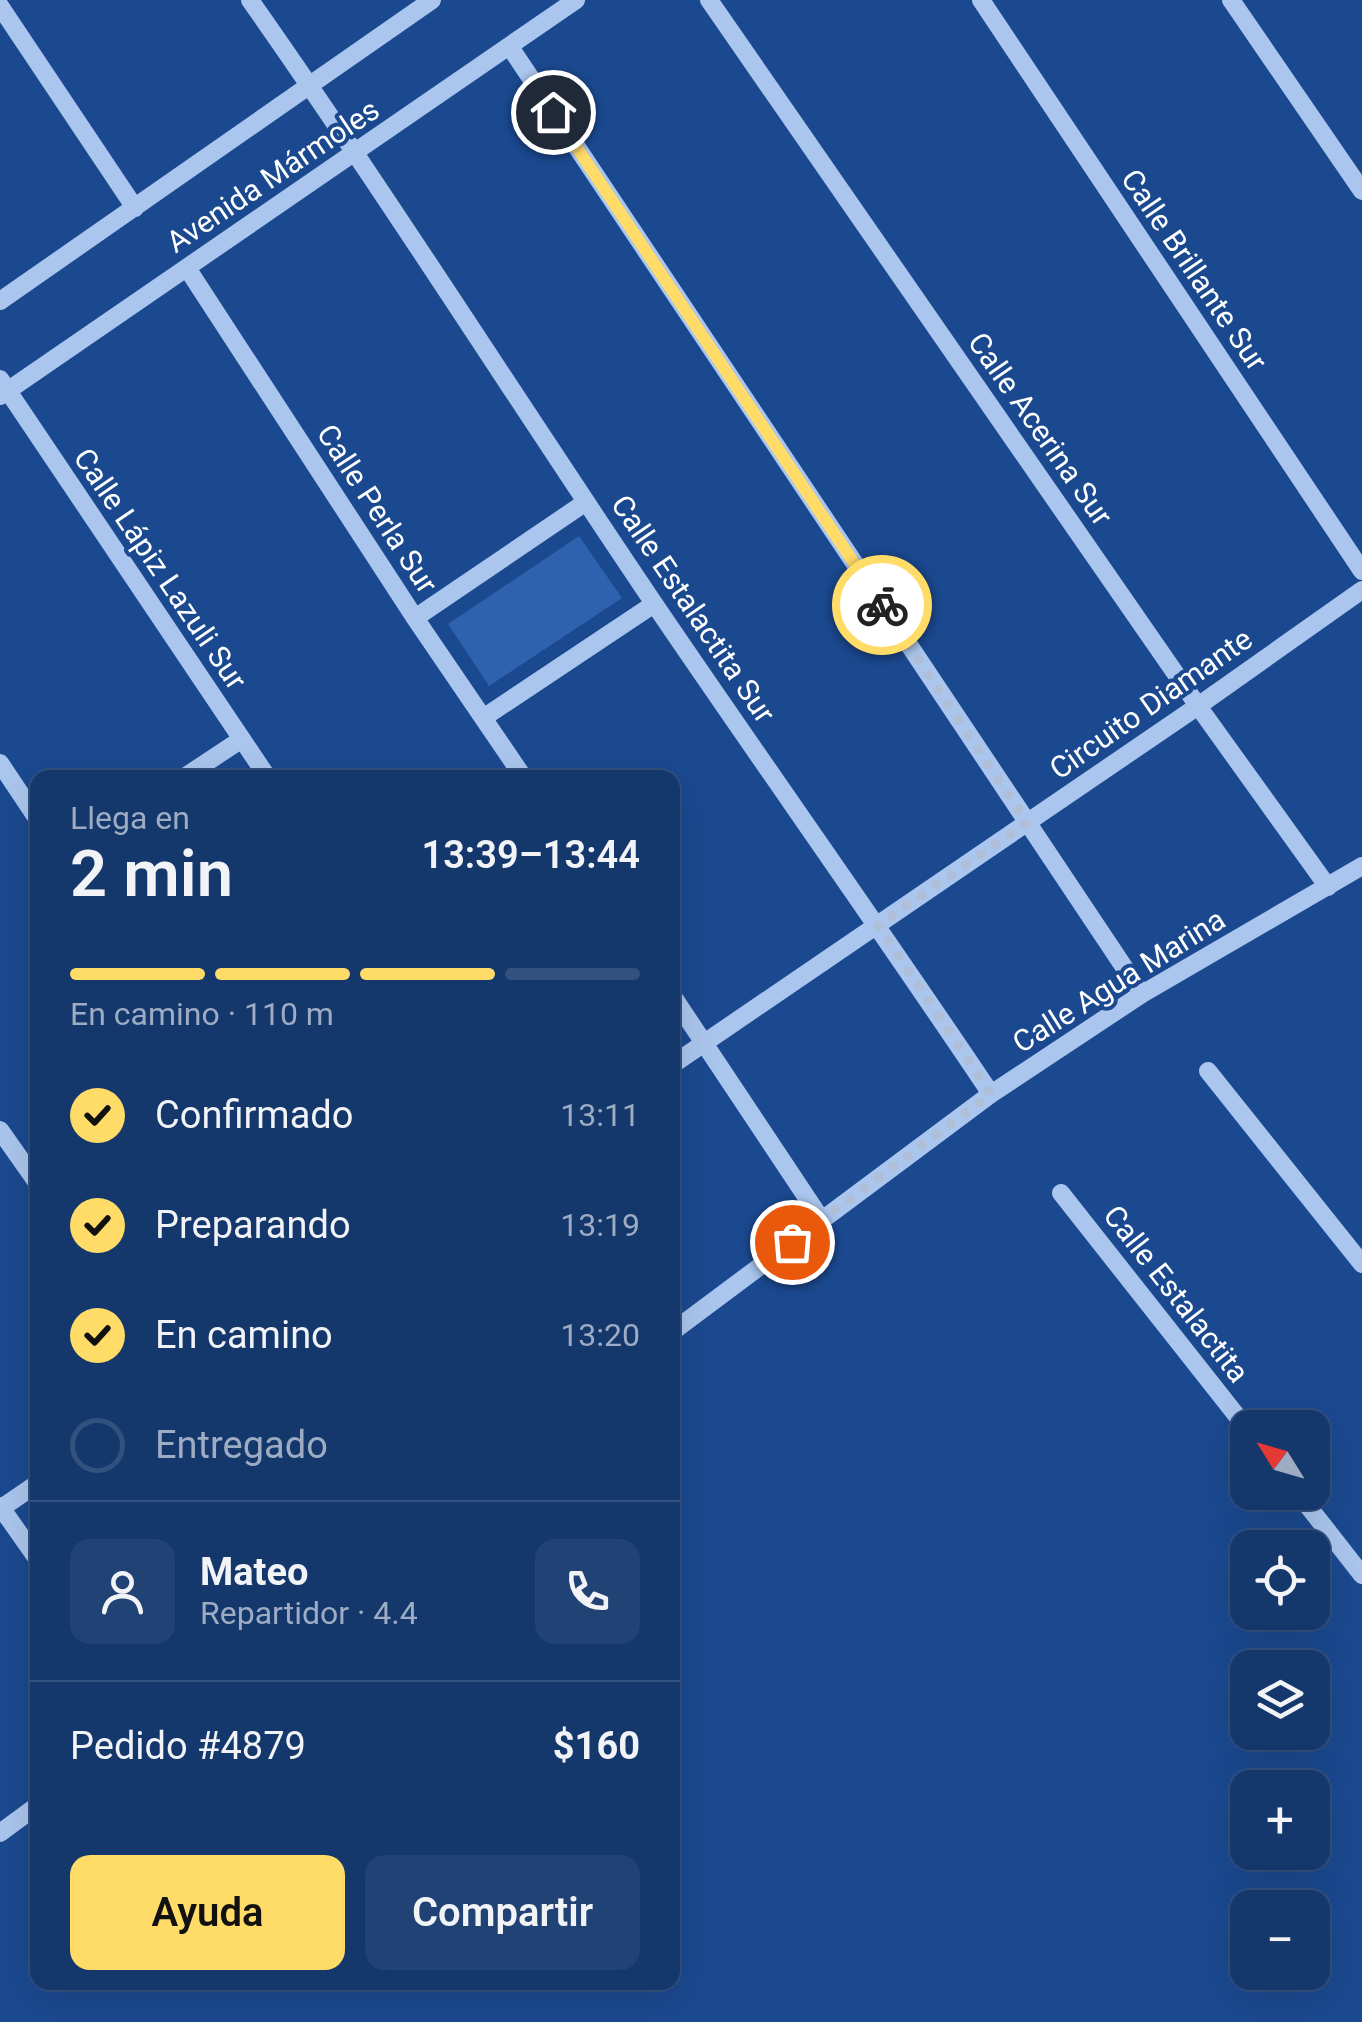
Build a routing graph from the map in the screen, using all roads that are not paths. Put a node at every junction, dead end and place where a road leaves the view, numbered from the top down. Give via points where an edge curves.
1 (250, 0) edge
2 (432, 0) edge
3 (576, 0) edge
4 (710, 0) edge
5 (981, 0) edge
6 (1231, 0) edge
7 (0, 6) edge
8 (510, 47) junction
9 (310, 84) junction
10 (356, 153) junction
11 (1362, 191) edge
12 (135, 208) junction
13 (187, 268) junction
14 (0, 301) edge
15 (2, 389) edge
16 (586, 502) junction
17 (1362, 571) edge
18 (1362, 590) edge
19 (654, 604) junction
20 (414, 618) junction
21 (1198, 706) junction
22 (484, 718) junction
23 (242, 739) junction
24 (0, 763) edge
25 (195, 770) edge
26 (263, 770) edge
27 (519, 770) edge
28 (30, 808) edge
29 (1027, 823) junction
30 (1362, 866) edge
31 (1328, 887) junction
32 (878, 925) junction
33 (1142, 994) junction
34 (680, 1007) edge
35 (705, 1043) junction
36 (680, 1060) edge
37 (1208, 1072) dead end
38 (991, 1094) junction
39 (0, 1130) edge
40 (30, 1173) edge
41 (1060, 1192) dead end
42 (822, 1220) junction
43 (1362, 1264) edge
44 (680, 1326) edge
45 (1232, 1410) edge
46 (30, 1487) edge
47 (0, 1507) edge
48 (1311, 1510) edge
49 (30, 1549) edge
50 (1362, 1575) edge
51 (30, 1812) edge
52 (0, 1834) edge

1 - 9 street, Calle Estalactita Sur
2 - 9 street, Avenida Mármoles
3 - 8 street, Avenida Mármoles
4 - 21 street, Calle Acerina Sur
5 - 17 street, Calle Brillante Sur
6 - 11 street
7 - 12 street
8 - 10 street, Avenida Mármoles
8 - 29 street
9 - 10 street, Calle Estalactita Sur
9 - 12 street, Avenida Mármoles
10 - 13 street, Avenida Mármoles
10 - 16 street, Calle Estalactita Sur
12 - 14 street, Avenida Mármoles
13 - 15 street, Avenida Mármoles
13 - 20 street, Calle Perla Sur
15 - 23 street, Calle Lápiz Lazuli Sur
16 - 19 street, Calle Estalactita Sur
16 - 20 street
18 - 21 street, Circuito Diamante
19 - 22 street
19 - 32 street, Calle Estalactita Sur
20 - 22 street, Calle Perla Sur
21 - 29 street, Circuito Diamante
21 - 31 street, Calle Acerina Sur
22 - 27 street, Calle Perla Sur
23 - 25 street
23 - 26 street, Calle Lápiz Lazuli Sur
24 - 28 street
29 - 32 street, Circuito Diamante
29 - 33 street
30 - 31 street, Calle Agua Marina
31 - 33 street, Calle Agua Marina
32 - 35 street, Circuito Diamante
32 - 38 street, Calle Estalactita Sur
33 - 38 street, Calle Agua Marina
34 - 35 street
35 - 36 street, Circuito Diamante
35 - 42 street
37 - 43 street
38 - 42 street, Calle Agua Marina
39 - 40 street
41 - 45 street, Calle Estalactita
42 - 44 street, Calle Agua Marina
46 - 47 street
47 - 49 street
48 - 50 street
51 - 52 street

